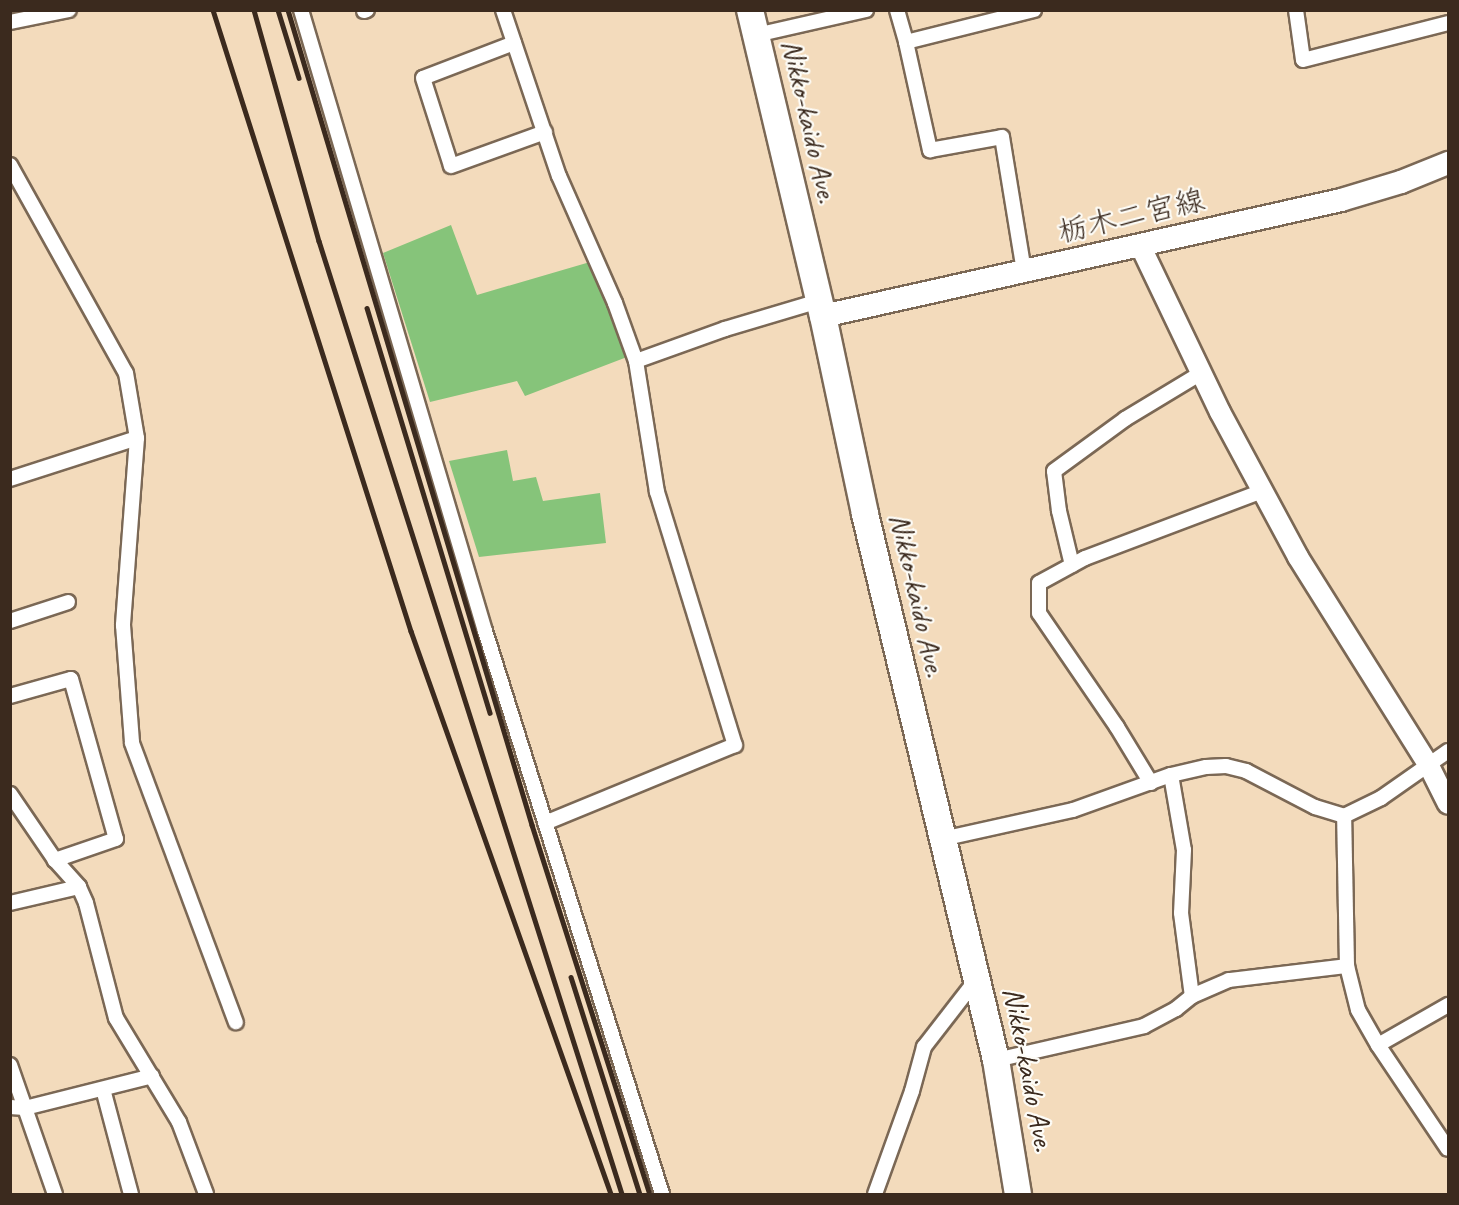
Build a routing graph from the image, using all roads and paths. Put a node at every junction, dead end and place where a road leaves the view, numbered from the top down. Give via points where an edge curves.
1 (69, 10) edge
2 (301, 10) edge
3 (503, 10) edge
4 (750, 10) edge
5 (866, 10) edge
6 (897, 10) edge
7 (1034, 10) edge
8 (1296, 10) edge
9 (10, 22) edge
10 (1449, 23) edge
11 (756, 35) junction
12 (906, 42) junction
13 (514, 43) junction
14 (545, 132) junction
15 (1449, 162) edge
16 (10, 165) edge
17 (1140, 245) junction
18 (1024, 271) junction
19 (821, 308) junction
20 (636, 361) junction
21 (1201, 373) junction
22 (137, 438) junction
23 (10, 478) edge
24 (1262, 491) junction
25 (1072, 565) junction
26 (68, 602) dead end
27 (10, 621) edge
28 (10, 696) edge
29 (1449, 751) edge
30 (1429, 766) junction
31 (1171, 775) junction
32 (1151, 783) junction
33 (10, 794) edge
34 (1449, 804) edge
35 (15, 811) edge
36 (1344, 816) junction
37 (545, 823) junction
38 (942, 839) junction
39 (55, 860) junction
40 (79, 887) junction
41 (10, 903) edge
42 (1347, 966) junction
43 (977, 978) junction
44 (1192, 996) junction
45 (1449, 1005) edge
46 (236, 1022) dead end
47 (1378, 1045) junction
48 (996, 1060) junction
49 (10, 1065) edge
50 (152, 1076) junction
51 (103, 1089) junction
52 (10, 1107) edge
53 (25, 1108) junction
54 (1449, 1149) edge
55 (55, 1194) edge
56 (131, 1194) edge
57 (206, 1194) edge
58 (662, 1194) edge
59 (875, 1194) edge
60 (1018, 1194) edge

1 - 9 street
2 - 37 street
3 - 13 street
4 - 11 highway, Nikko-kaido Ave.
5 - 11 street
6 - 12 street
7 - 12 street
8 - 10 street via 1303,60
11 - 19 highway, Nikko-kaido Ave.
12 - 18 street via 930,150 1002,137
13 - 14 street
13 - 14 street via 423,78 452,166
14 - 20 street via 559,176
15 - 17 main road, 栃木二宮線 via 1341,200
16 - 22 street via 126,373
17 - 18 main road, 栃木二宮線
17 - 21 street
18 - 19 main road, 栃木二宮線
19 - 20 street via 725,329
19 - 38 highway, Nikko-kaido Ave. via 848,442
20 - 37 street via 657,492 735,745
21 - 24 street
21 - 25 street via 1125,419 1054,471
22 - 23 street
22 - 46 street via 123,625 132,743
24 - 25 street
24 - 30 street via 1304,567
25 - 32 street via 1039,584 1039,613
26 - 27 street
28 - 39 street via 70,679 116,839
29 - 30 street
30 - 34 street
30 - 36 street via 1381,798
31 - 32 street
31 - 36 street via 1206,767 1237,768 1315,807
31 - 44 street via 1184,849 1181,913
32 - 38 street via 1065,813
33 - 35 street
35 - 39 street
36 - 42 street
37 - 58 street
38 - 43 highway, Nikko-kaido Ave.
39 - 40 street
40 - 41 street
40 - 50 street via 116,1018
42 - 44 street via 1229,980
42 - 47 street via 1358,1010
43 - 48 highway, Nikko-kaido Ave.
43 - 59 street via 924,1047
44 - 48 street via 1144,1026
45 - 47 street
47 - 54 street
48 - 60 highway, Nikko-kaido Ave.
49 - 53 street
50 - 51 street
50 - 57 street via 179,1122
51 - 53 street
51 - 56 street
52 - 53 street
53 - 55 street

